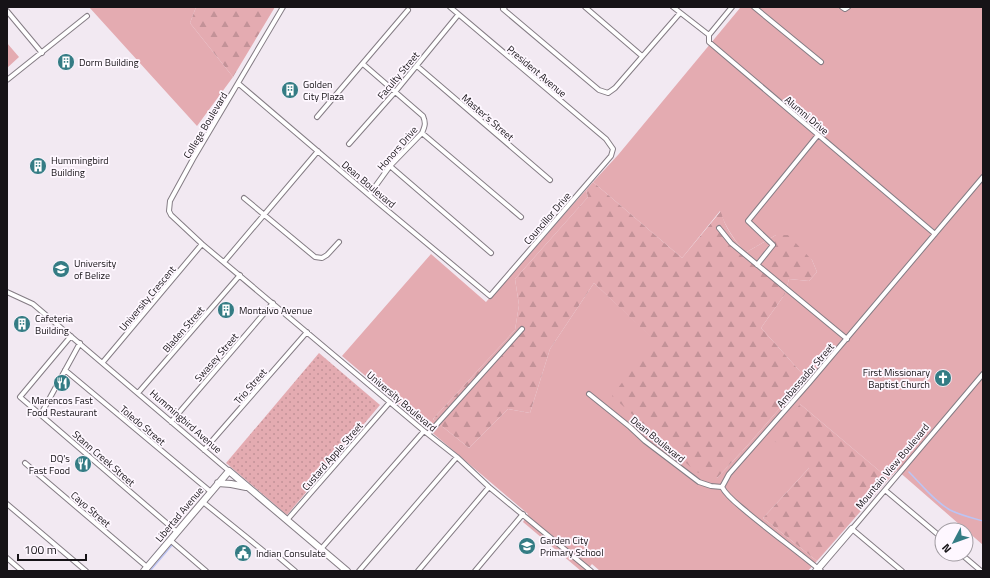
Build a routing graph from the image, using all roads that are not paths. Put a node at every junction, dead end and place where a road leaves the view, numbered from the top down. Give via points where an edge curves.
1 (283, 7) edge
2 (450, 7) edge
3 (585, 7) edge
4 (673, 7) edge
5 (732, 7) edge
6 (754, 7) edge
7 (842, 7) edge
8 (848, 7) edge
9 (504, 8) edge
10 (408, 10) dead end
11 (7, 11) edge
12 (680, 13) junction
13 (458, 15) junction
14 (87, 16) dead end
15 (709, 35) junction
16 (42, 53) junction
17 (642, 56) junction
18 (821, 62) dead end
19 (363, 64) junction
20 (417, 66) junction
21 (7, 80) edge
22 (238, 84) junction
23 (395, 92) junction
24 (317, 117) dead end
25 (422, 133) junction
26 (818, 135) junction
27 (349, 144) dead end
28 (613, 149) joint
29 (318, 151) junction
30 (390, 166) junction
31 (983, 177) edge
32 (550, 180) dead end
33 (369, 194) junction
34 (244, 198) dead end
35 (264, 214) junction
36 (521, 217) dead end
37 (720, 228) dead end
38 (935, 234) junction
39 (340, 242) dead end
40 (202, 244) junction
41 (490, 253) dead end
42 (224, 262) junction
43 (757, 265) junction
44 (240, 275) junction
45 (7, 292) edge
46 (490, 296) joint
47 (273, 303) junction
48 (522, 329) dead end
49 (307, 332) junction
50 (70, 336) junction
51 (847, 339) junction
52 (80, 343) junction
53 (103, 362) junction
54 (66, 370) junction
55 (983, 374) edge
56 (138, 393) junction
57 (589, 394) dead end
58 (390, 402) junction
59 (41, 414) junction
60 (171, 422) junction
61 (426, 432) junction
62 (204, 450) junction
63 (457, 457) junction
64 (25, 463) dead end
65 (229, 471) junction
66 (218, 484) junction
67 (248, 487) junction
68 (489, 487) junction
69 (722, 487) junction
70 (885, 490) junction
71 (211, 492) junction
72 (203, 502) junction
73 (7, 504) edge
74 (523, 514) junction
75 (287, 520) junction
76 (852, 529) junction
77 (934, 531) edge
78 (177, 532) junction
79 (170, 540) junction
80 (321, 549) junction
81 (7, 558) edge
82 (970, 562) edge
83 (145, 569) edge
84 (818, 570) edge
85 (22, 571) edge
86 (86, 571) edge
87 (206, 571) edge
88 (295, 571) edge
89 (347, 571) edge
90 (359, 571) edge
91 (418, 571) edge
92 (475, 571) edge
93 (591, 571) edge
94 (902, 571) edge
95 (981, 571) edge

1 - 22 street, College Boulevard
2 - 13 street, President Avenue
3 - 17 street
4 - 12 street, Alumni Drive
5 - 15 street
6 - 18 street
7 - 8 street
9 - 17 street via 599,90 608,94
10 - 19 street
11 - 16 street
12 - 15 street, Alumni Drive
12 - 17 street
13 - 20 street, Faculty Street
13 - 28 street, President Avenue via 606,139
14 - 16 street
15 - 26 street, Alumni Drive via 709,42
16 - 21 street
19 - 23 street, Honors Drive
19 - 24 street
20 - 23 street, Faculty Street
20 - 32 street, Master's Street
22 - 29 street, Dean Boulevard
22 - 40 street, College Boulevard via 170,201 171,215
23 - 25 street, Honors Drive via 423,116 426,122
23 - 27 street, Faculty Street
25 - 30 street, Honors Drive
25 - 36 street
26 - 38 street, Alumni Drive
26 - 43 street via 748,221 773,245
28 - 46 street, Councillor Drive via 611,156
29 - 33 street, Dean Boulevard
29 - 35 street
30 - 33 street, Honors Drive
30 - 41 street
31 - 38 street, Ambassador Street
33 - 46 street, Dean Boulevard
34 - 35 street
35 - 39 street via 315,257 322,258 327,255
35 - 42 street
37 - 43 street via 731,243
38 - 51 street, Ambassador Street
40 - 42 street, University Boulevard
40 - 53 street, University Crescent
42 - 44 street, University Boulevard
43 - 51 street
44 - 47 street, University Boulevard
44 - 56 street, Bladen Street
45 - 50 street, Hummingbird Avenue via 33,304
47 - 49 street, University Boulevard
47 - 60 street, Swasey Street
48 - 61 street
49 - 58 street, University Boulevard
49 - 62 street, Trio Street
50 - 52 street, Hummingbird Avenue
50 - 59 street, Stann Creek Street via 20,397
51 - 69 street, Ambassador Street via 729,474
52 - 53 street, Hummingbird Avenue
52 - 54 street
53 - 56 street, Hummingbird Avenue
54 - 59 street
54 - 71 street, Toledo Street
55 - 70 street, Mountain View Boulevard
56 - 60 street, Hummingbird Avenue
57 - 69 street, Dean Boulevard via 699,482
58 - 61 street, University Boulevard
58 - 75 street, Custard Apple Street
59 - 78 street, Stann Creek Street
60 - 62 street, Hummingbird Avenue
61 - 63 street, University Boulevard
61 - 80 street
62 - 65 street, Hummingbird Avenue
63 - 68 street, University Boulevard
63 - 90 street
64 - 83 street, Cayo Street
65 - 66 street, Libertad Avenue
65 - 67 street, Hummingbird Avenue
66 - 67 street
66 - 71 street, Libertad Avenue
67 - 75 street, Hummingbird Avenue
68 - 74 street, University Boulevard
68 - 91 street
69 - 84 street via 735,502
70 - 76 street, Mountain View Boulevard
70 - 77 street
71 - 72 street, Libertad Avenue
72 - 78 street, Libertad Avenue
72 - 88 street via 266,553 275,554
73 - 86 street
74 - 92 street
74 - 93 street, University Boulevard
75 - 80 street, Hummingbird Avenue
76 - 84 street, Mountain View Boulevard
76 - 94 street
78 - 79 street, Libertad Avenue
79 - 83 street, Libertad Avenue
79 - 87 street
80 - 89 street, Hummingbird Avenue
81 - 85 street
82 - 95 street

